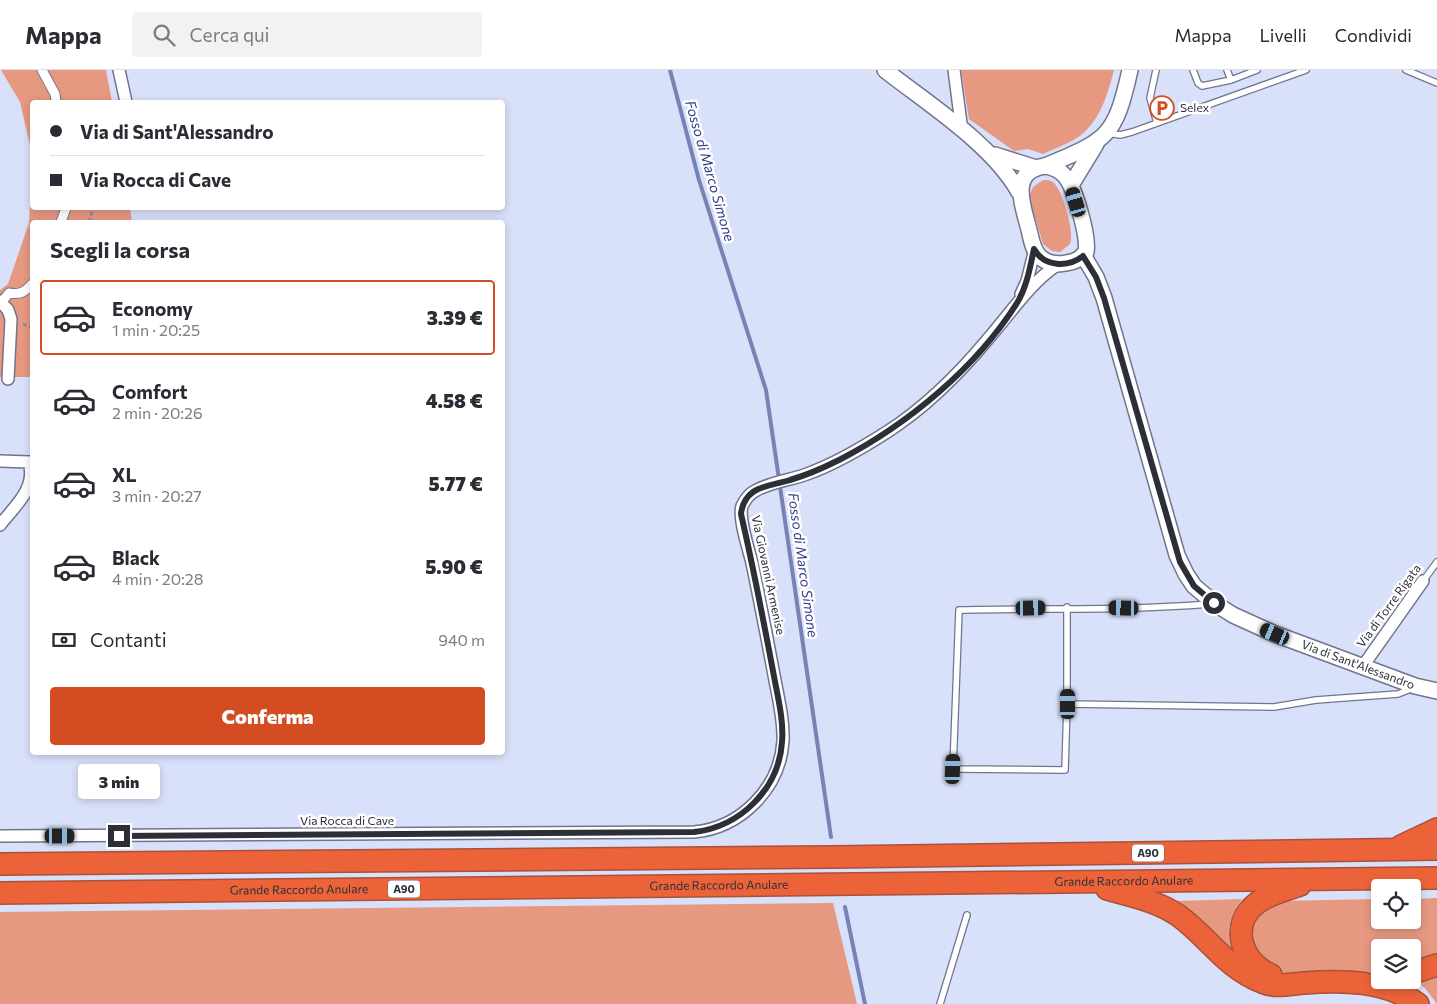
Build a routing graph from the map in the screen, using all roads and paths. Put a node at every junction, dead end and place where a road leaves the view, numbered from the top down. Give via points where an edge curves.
1 (42, 70) edge
2 (119, 70) edge
3 (884, 70) edge
4 (954, 70) edge
5 (1130, 70) edge
6 (1156, 70) edge
7 (1193, 70) edge
8 (1227, 70) edge
9 (1257, 70) edge
10 (1306, 70) edge
11 (1406, 70) edge
12 (1231, 80) junction
13 (1437, 84) edge
14 (56, 100) edge
15 (126, 100) edge
16 (1157, 123) junction
17 (962, 131) junction
18 (1103, 137) junction
19 (986, 151) junction
20 (1040, 167) junction
21 (1071, 186) junction
22 (1019, 192) junction
23 (1034, 249) junction
24 (1083, 256) junction
25 (1057, 265) junction
26 (30, 286) edge
27 (2, 299) edge
28 (1017, 303) junction
29 (23, 324) dead end
30 (30, 327) edge
31 (8, 378) dead end
32 (0, 461) edge
33 (30, 465) edge
34 (30, 482) edge
35 (0, 525) edge
36 (1437, 562) edge
37 (1423, 581) joint
38 (1214, 603) junction
39 (1067, 607) junction
40 (1362, 666) junction
41 (1415, 686) junction
42 (1437, 691) edge
43 (1068, 704) junction
44 (1437, 830) edge
45 (694, 832) joint
46 (0, 836) edge
47 (1437, 849) edge
48 (1388, 850) junction
49 (0, 864) edge
50 (1437, 878) edge
51 (1314, 880) junction
52 (1084, 882) junction
53 (0, 893) edge
54 (967, 915) dead end
55 (1437, 965) edge
56 (1421, 969) edge
57 (1371, 979) edge
58 (1344, 982) junction
59 (1306, 983) junction
60 (940, 1004) edge
61 (1418, 1004) edge

1 - 14 street
2 - 15 street
3 - 17 street
4 - 17 street
5 - 18 street via 1119,115
6 - 16 lane via 1150,98
7 - 12 lane via 1202,86
8 - 12 lane
9 - 12 lane
10 - 16 lane
11 - 13 lane
16 - 18 lane
17 - 19 street
18 - 20 street via 1073,155
18 - 21 street
19 - 20 street via 1006,160
19 - 22 street via 1009,173
20 - 21 street via 1060,172
20 - 22 street via 1022,182
21 - 24 street via 1085,234
22 - 23 street
23 - 25 street via 1042,259
23 - 28 street, Via Giovanni Armenise via 1027,281
24 - 25 street
24 - 38 street, Via di Sant'Alessandro via 1104,298 1180,562 1194,586
25 - 28 street, Via Giovanni Armenise
26 - 27 street
27 - 31 street via 11,319
28 - 45 street, Via Giovanni Armenise via 949,383 907,418 841,459 748,497 741,514 780,709 781,753 764,790 747,811 720,828
29 - 30 path
32 - 33 street via 29,462
34 - 35 street
36 - 37 lane, Via di Torre Rigata
37 - 40 street, Via di Torre Rigata
38 - 39 lane via 1158,608
38 - 40 street, Via di Sant'Alessandro via 1275,634
39 - 43 lane
39 - 43 lane via 959,610 953,769 1065,770
40 - 41 street, Via di Sant'Alessandro
41 - 42 street, Via di Sant'Alessandro
41 - 43 lane via 1398,694 1309,701 1274,708
44 - 48 highway
45 - 46 street, Via Rocca di Cave
47 - 48 highway, A90
48 - 49 highway, A90
50 - 51 highway, Grande Raccordo Anulare / A90
51 - 52 highway, Grande Raccordo Anulare / A90
51 - 59 highway via 1258,902 1247,913 1242,928 1244,950 1256,967 1271,975
52 - 53 highway, Grande Raccordo Anulare / A90
52 - 59 highway via 1171,911 1234,967 1262,982 1281,985
54 - 60 lane
55 - 56 highway
57 - 58 highway
58 - 59 highway
58 - 61 highway via 1383,987

